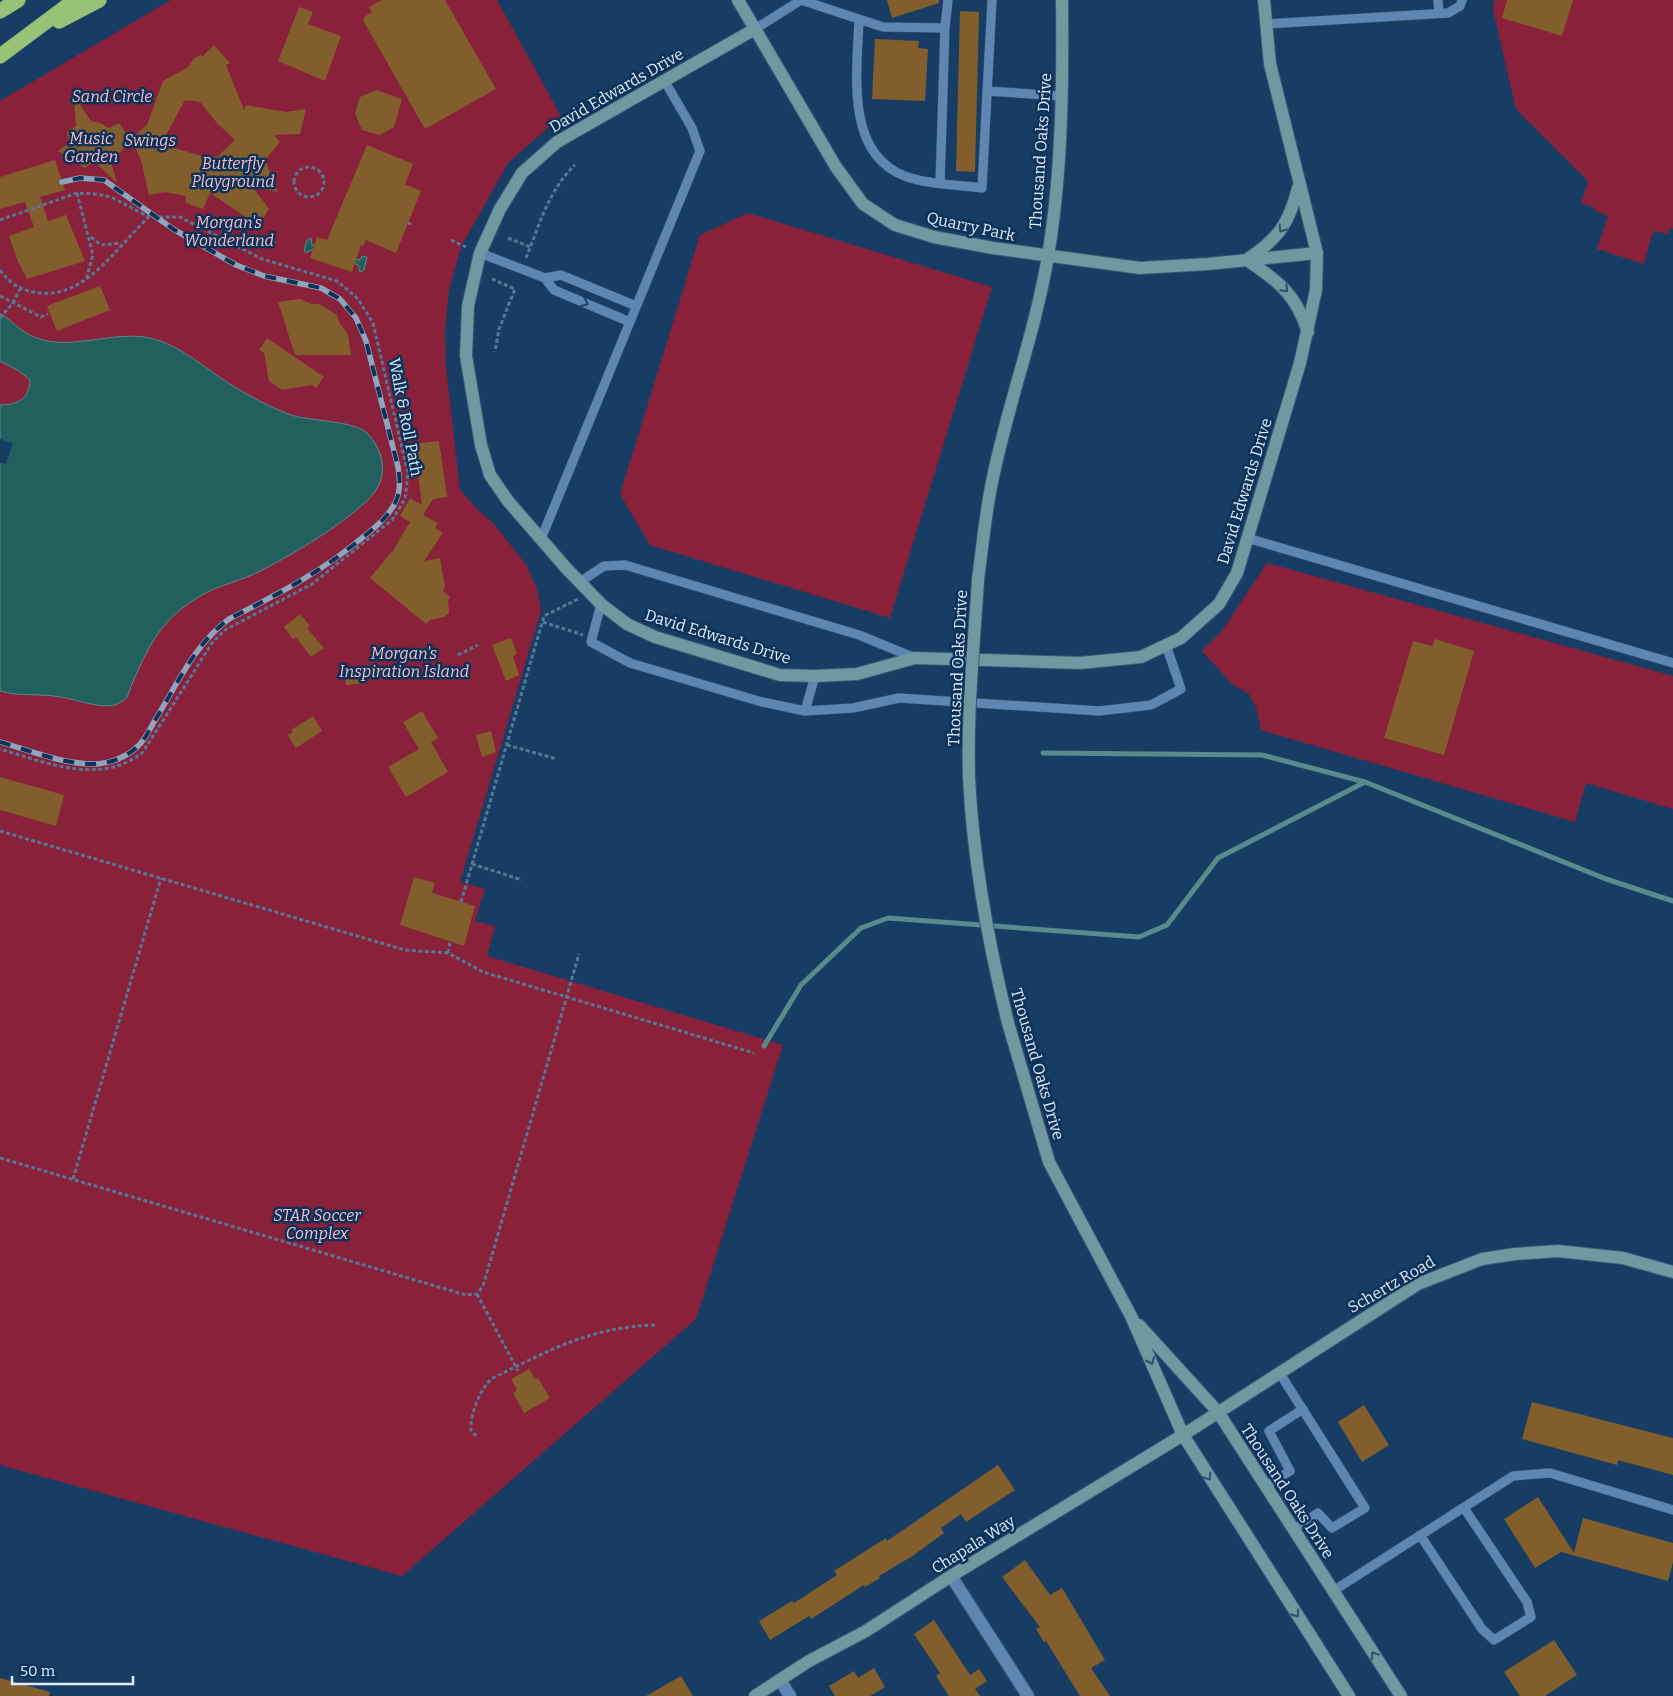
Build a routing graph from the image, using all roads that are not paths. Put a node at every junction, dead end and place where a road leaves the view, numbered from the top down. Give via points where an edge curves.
1 (4, 0) edge
2 (18, 0) edge
3 (75, 0) edge
4 (99, 0) edge
5 (738, 0) edge
6 (801, 0) edge
7 (948, 0) edge
8 (992, 0) edge
9 (1062, 0) edge
10 (1264, 0) edge
11 (1438, 0) edge
12 (1462, 0) edge
13 (0, 4) edge
14 (0, 11) edge
15 (1439, 13) junction
16 (859, 19) junction
17 (1266, 24) junction
18 (945, 28) junction
19 (754, 29) junction
20 (20, 41) junction
21 (0, 56) edge
22 (664, 80) junction
23 (988, 91) junction
24 (1060, 96) junction
25 (940, 183) junction
26 (1299, 185) junction
27 (480, 253) junction
28 (1317, 253) junction
29 (1048, 257) junction
30 (1247, 260) junction
31 (545, 278) junction
32 (636, 306) junction
33 (630, 322) junction
34 (1308, 333) junction
35 (1247, 538) junction
36 (541, 539) junction
37 (584, 586) junction
38 (601, 604) junction
39 (1166, 645) junction
40 (915, 658) junction
41 (1673, 663) edge
42 (815, 676) junction
43 (805, 711) junction
44 (1673, 1272) edge
45 (1131, 1316) junction
46 (1279, 1372) junction
47 (1303, 1409) junction
48 (1218, 1412) junction
49 (1183, 1435) junction
50 (1266, 1486) junction
51 (1464, 1508) junction
52 (1673, 1510) edge
53 (1294, 1529) junction
54 (1420, 1535) junction
55 (951, 1576) junction
56 (1333, 1591) junction
57 (780, 1680) junction
58 (755, 1696) edge
59 (790, 1696) edge
60 (1028, 1696) edge
61 (1349, 1696) edge
62 (1401, 1696) edge

1 - 13 highway
2 - 14 highway
3 - 20 highway
4 - 20 highway
5 - 19 street, Quarry Park
6 - 16 lane
6 - 19 lane
7 - 18 lane
8 - 23 lane
9 - 24 street, Thousand Oaks Drive
10 - 17 street, David Edwards Drive
11 - 15 lane
12 - 15 lane via 1460,6 1448,13
15 - 17 lane
16 - 18 lane via 883,27
16 - 25 lane via 856,92 860,124 873,153 894,171 917,180
17 - 26 street, David Edwards Drive via 1270,64
18 - 25 lane
19 - 22 street, David Edwards Drive
19 - 29 street, Quarry Park via 836,168 864,204 895,225 934,237
20 - 21 highway
22 - 27 street, David Edwards Drive via 558,142 522,173 500,209
22 - 32 lane via 692,128 700,151
23 - 24 lane
23 - 25 lane via 982,188
24 - 29 street, Thousand Oaks Drive via 1056,198
26 - 28 street, David Edwards Drive
26 -> 30 street via 1292,212 1280,233
27 - 31 lane
27 - 36 street, David Edwards Drive via 468,306 466,356 481,445 490,475
28 - 30 street, Quarry Park
28 - 34 street, David Edwards Drive via 1316,290
29 - 30 street, Quarry Park via 1140,268
29 - 45 street, Thousand Oaks Drive, bridge via 991,486 978,580 969,778 981,899 1008,1023 1049,1162
30 -> 34 street via 1286,289 1301,311
31 - 32 lane via 561,275
31 -> 33 lane via 554,290
32 - 33 lane
33 - 36 lane
34 - 35 street, David Edwards Drive
35 - 39 street, David Edwards Drive via 1237,573 1219,604 1180,638
35 - 41 lane
36 - 37 street, David Edwards Drive
37 - 38 street, David Edwards Drive
37 - 40 lane via 604,566 626,565 859,635
38 - 42 street, David Edwards Drive via 627,624 655,637 780,675
38 - 43 lane via 591,642 630,663 762,702
39 - 40 street, David Edwards Drive via 1141,657 1080,663
39 - 43 lane via 1181,690 1151,705 1099,711 899,698 853,708
40 - 42 street, David Edwards Drive via 857,674
42 - 43 lane
44 - 46 street, Schertz Road via 1591,1253 1558,1251 1482,1259 1418,1284
45 - 48 street, Thousand Oaks Drive
45 -> 49 street, Thousand Oaks Drive
46 - 47 lane
46 - 48 street, Schertz Road
47 - 50 lane via 1269,1431 1290,1471
47 - 53 lane via 1364,1508 1332,1528 1318,1513
48 - 49 street, Schertz Road
48 - 50 street, Thousand Oaks Drive
49 - 55 street, Chapala Way
49 -> 61 street, Thousand Oaks Drive
50 - 53 street, Thousand Oaks Drive
51 - 52 lane via 1513,1476 1550,1473
51 - 54 lane
51 - 54 lane via 1527,1602 1531,1617 1494,1640 1482,1629
53 - 56 street, Thousand Oaks Drive
54 - 56 lane
55 - 57 street, Chapala Way via 866,1631
55 - 60 street
62 -> 56 street, Thousand Oaks Drive
57 - 58 street, Chapala Way
57 - 59 street

